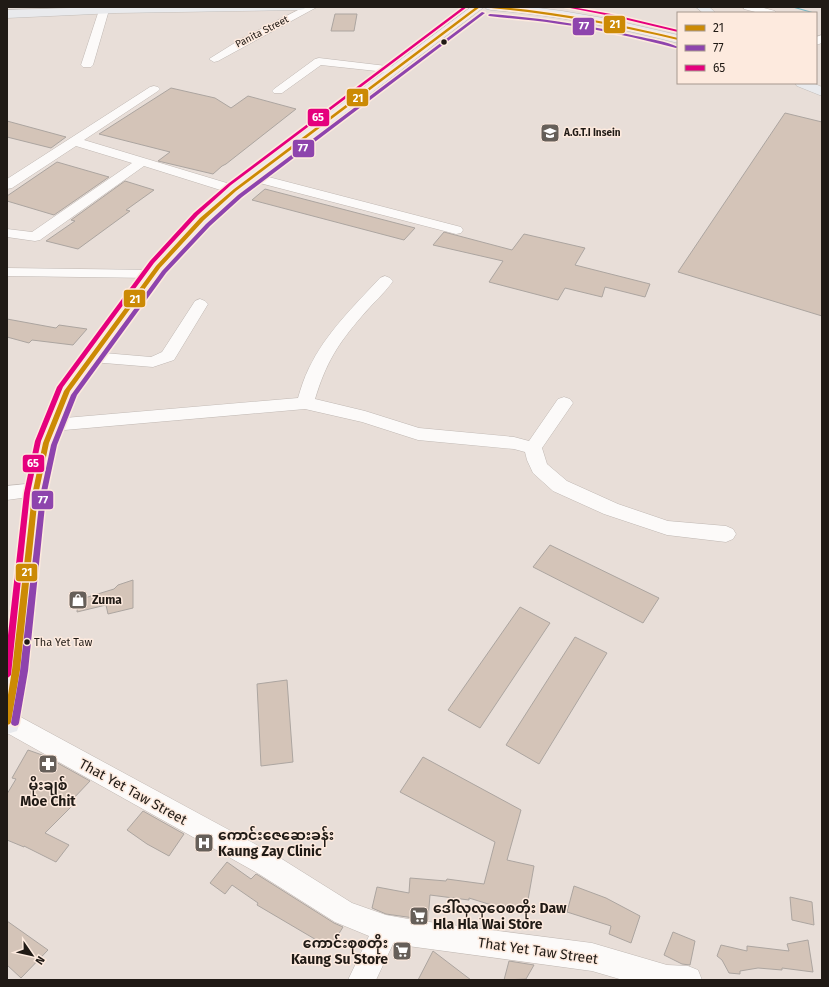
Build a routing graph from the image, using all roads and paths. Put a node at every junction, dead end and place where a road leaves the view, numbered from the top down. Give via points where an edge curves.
1 (300, 7) edge
2 (312, 7) edge
3 (478, 7) edge
4 (491, 7) edge
5 (748, 7) edge
6 (117, 8) edge
7 (104, 10) junction
8 (767, 12) edge
9 (7, 14) edge
10 (677, 39) edge
11 (214, 59) dead end
12 (87, 65) dead end
13 (395, 70) junction
14 (804, 84) edge
15 (154, 88) dead end
16 (278, 91) dead end
17 (822, 92) edge
18 (74, 141) junction
19 (142, 162) junction
20 (7, 168) edge
21 (25, 173) junction
22 (253, 177) junction
23 (7, 185) edge
24 (235, 190) junction
25 (456, 230) dead end
26 (7, 233) edge
27 (7, 272) edge
28 (154, 274) junction
29 (385, 282) dead end
30 (200, 304) dead end
31 (92, 357) junction
32 (305, 403) junction
33 (564, 403) dead end
34 (53, 425) junction
35 (533, 448) junction
36 (36, 490) junction
37 (7, 493) edge
38 (726, 534) dead end
39 (7, 721) edge
40 (386, 929) junction
41 (671, 979) edge
42 (362, 980) edge

1 - 6 main road
2 - 11 street, Panita Street
3 - 13 main road
4 - 10 main road via 596,20
5 - 8 street
6 - 7 main road
7 - 9 main road
7 - 12 street
13 - 16 street via 319,62
13 - 22 main road
14 - 17 main road
15 - 18 street
18 - 19 street
18 - 21 street
19 - 24 street
19 - 26 street via 35,237
20 - 21 street
21 - 23 street
22 - 24 main road
22 - 25 street
24 - 28 main road via 202,219
27 - 28 street
28 - 31 main road
29 - 32 street via 348,322 330,348 317,368
30 - 31 street via 168,356 153,362
31 - 34 main road via 67,391
32 - 34 street
32 - 35 street via 365,417 418,434 514,443
33 - 35 street
34 - 36 main road via 46,443
35 - 38 street via 540,468 560,486 611,509 667,528
36 - 37 street
36 - 39 main road via 16,670
39 - 40 street, That Yet Taw Street via 268,865 344,913
40 - 41 street, That Yet Taw Street via 592,957
40 - 42 street

